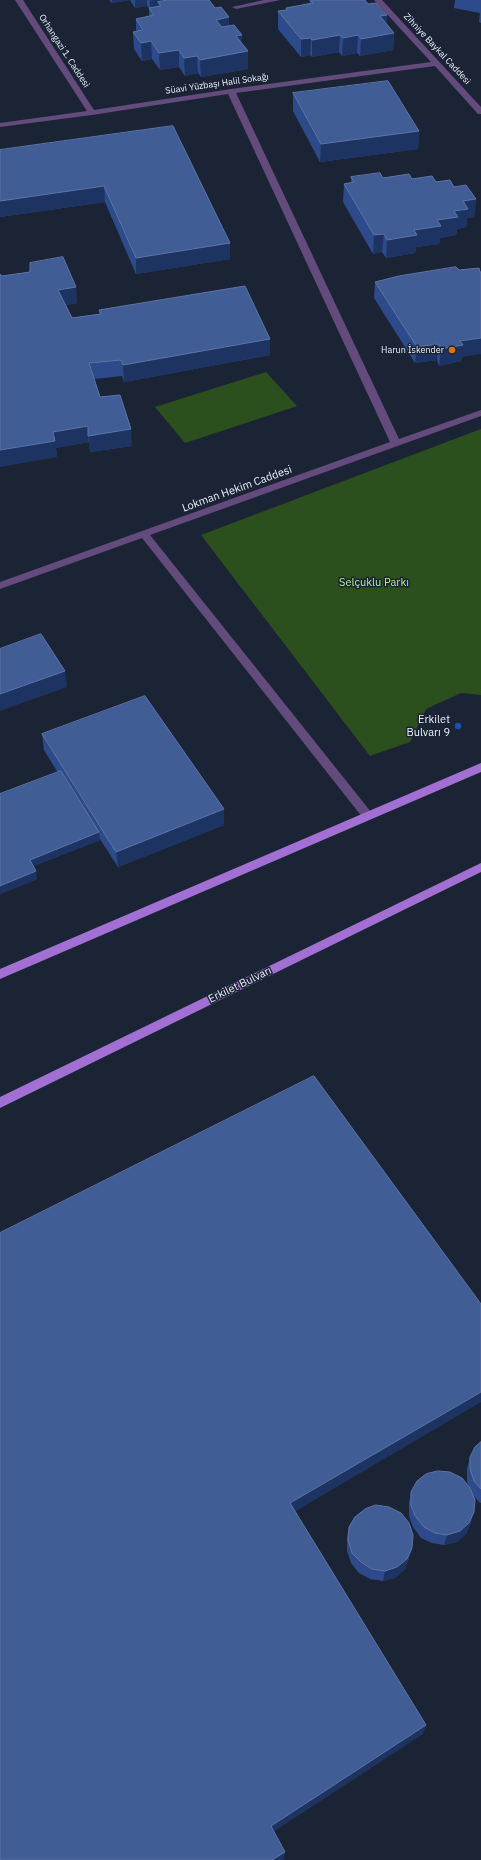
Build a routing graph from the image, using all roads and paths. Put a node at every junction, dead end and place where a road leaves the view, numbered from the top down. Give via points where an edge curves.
1 (19, 0) edge
2 (276, 0) edge
3 (378, 0) edge
4 (236, 7) dead end
5 (437, 64) junction
6 (231, 91) junction
7 (481, 112) edge
8 (92, 113) junction
9 (0, 125) edge
10 (481, 413) edge
11 (396, 444) junction
12 (144, 534) junction
13 (0, 586) edge
14 (481, 767) edge
15 (367, 815) junction
16 (481, 867) edge
17 (0, 974) edge
18 (0, 1103) edge

1 - 8 street, Orhangazi 1. Caddesi
2 - 4 street
3 - 5 street, Zihniye Baykal Caddesi
5 - 6 street, Süavi Yüzbaşı Halil Sokağı
5 - 7 street, Zihniye Baykal Caddesi
6 - 8 street, Süavi Yüzbaşı Halil Sokağı
6 - 11 street
8 - 9 street, Süavi Yüzbaşı Halil Sokağı
10 - 11 street, Lokman Hekim Caddesi
11 - 12 street, Lokman Hekim Caddesi
12 - 13 street, Lokman Hekim Caddesi
12 - 15 street
14 - 15 main road
15 - 17 main road
16 - 18 main road, Erkilet Bulvarı

